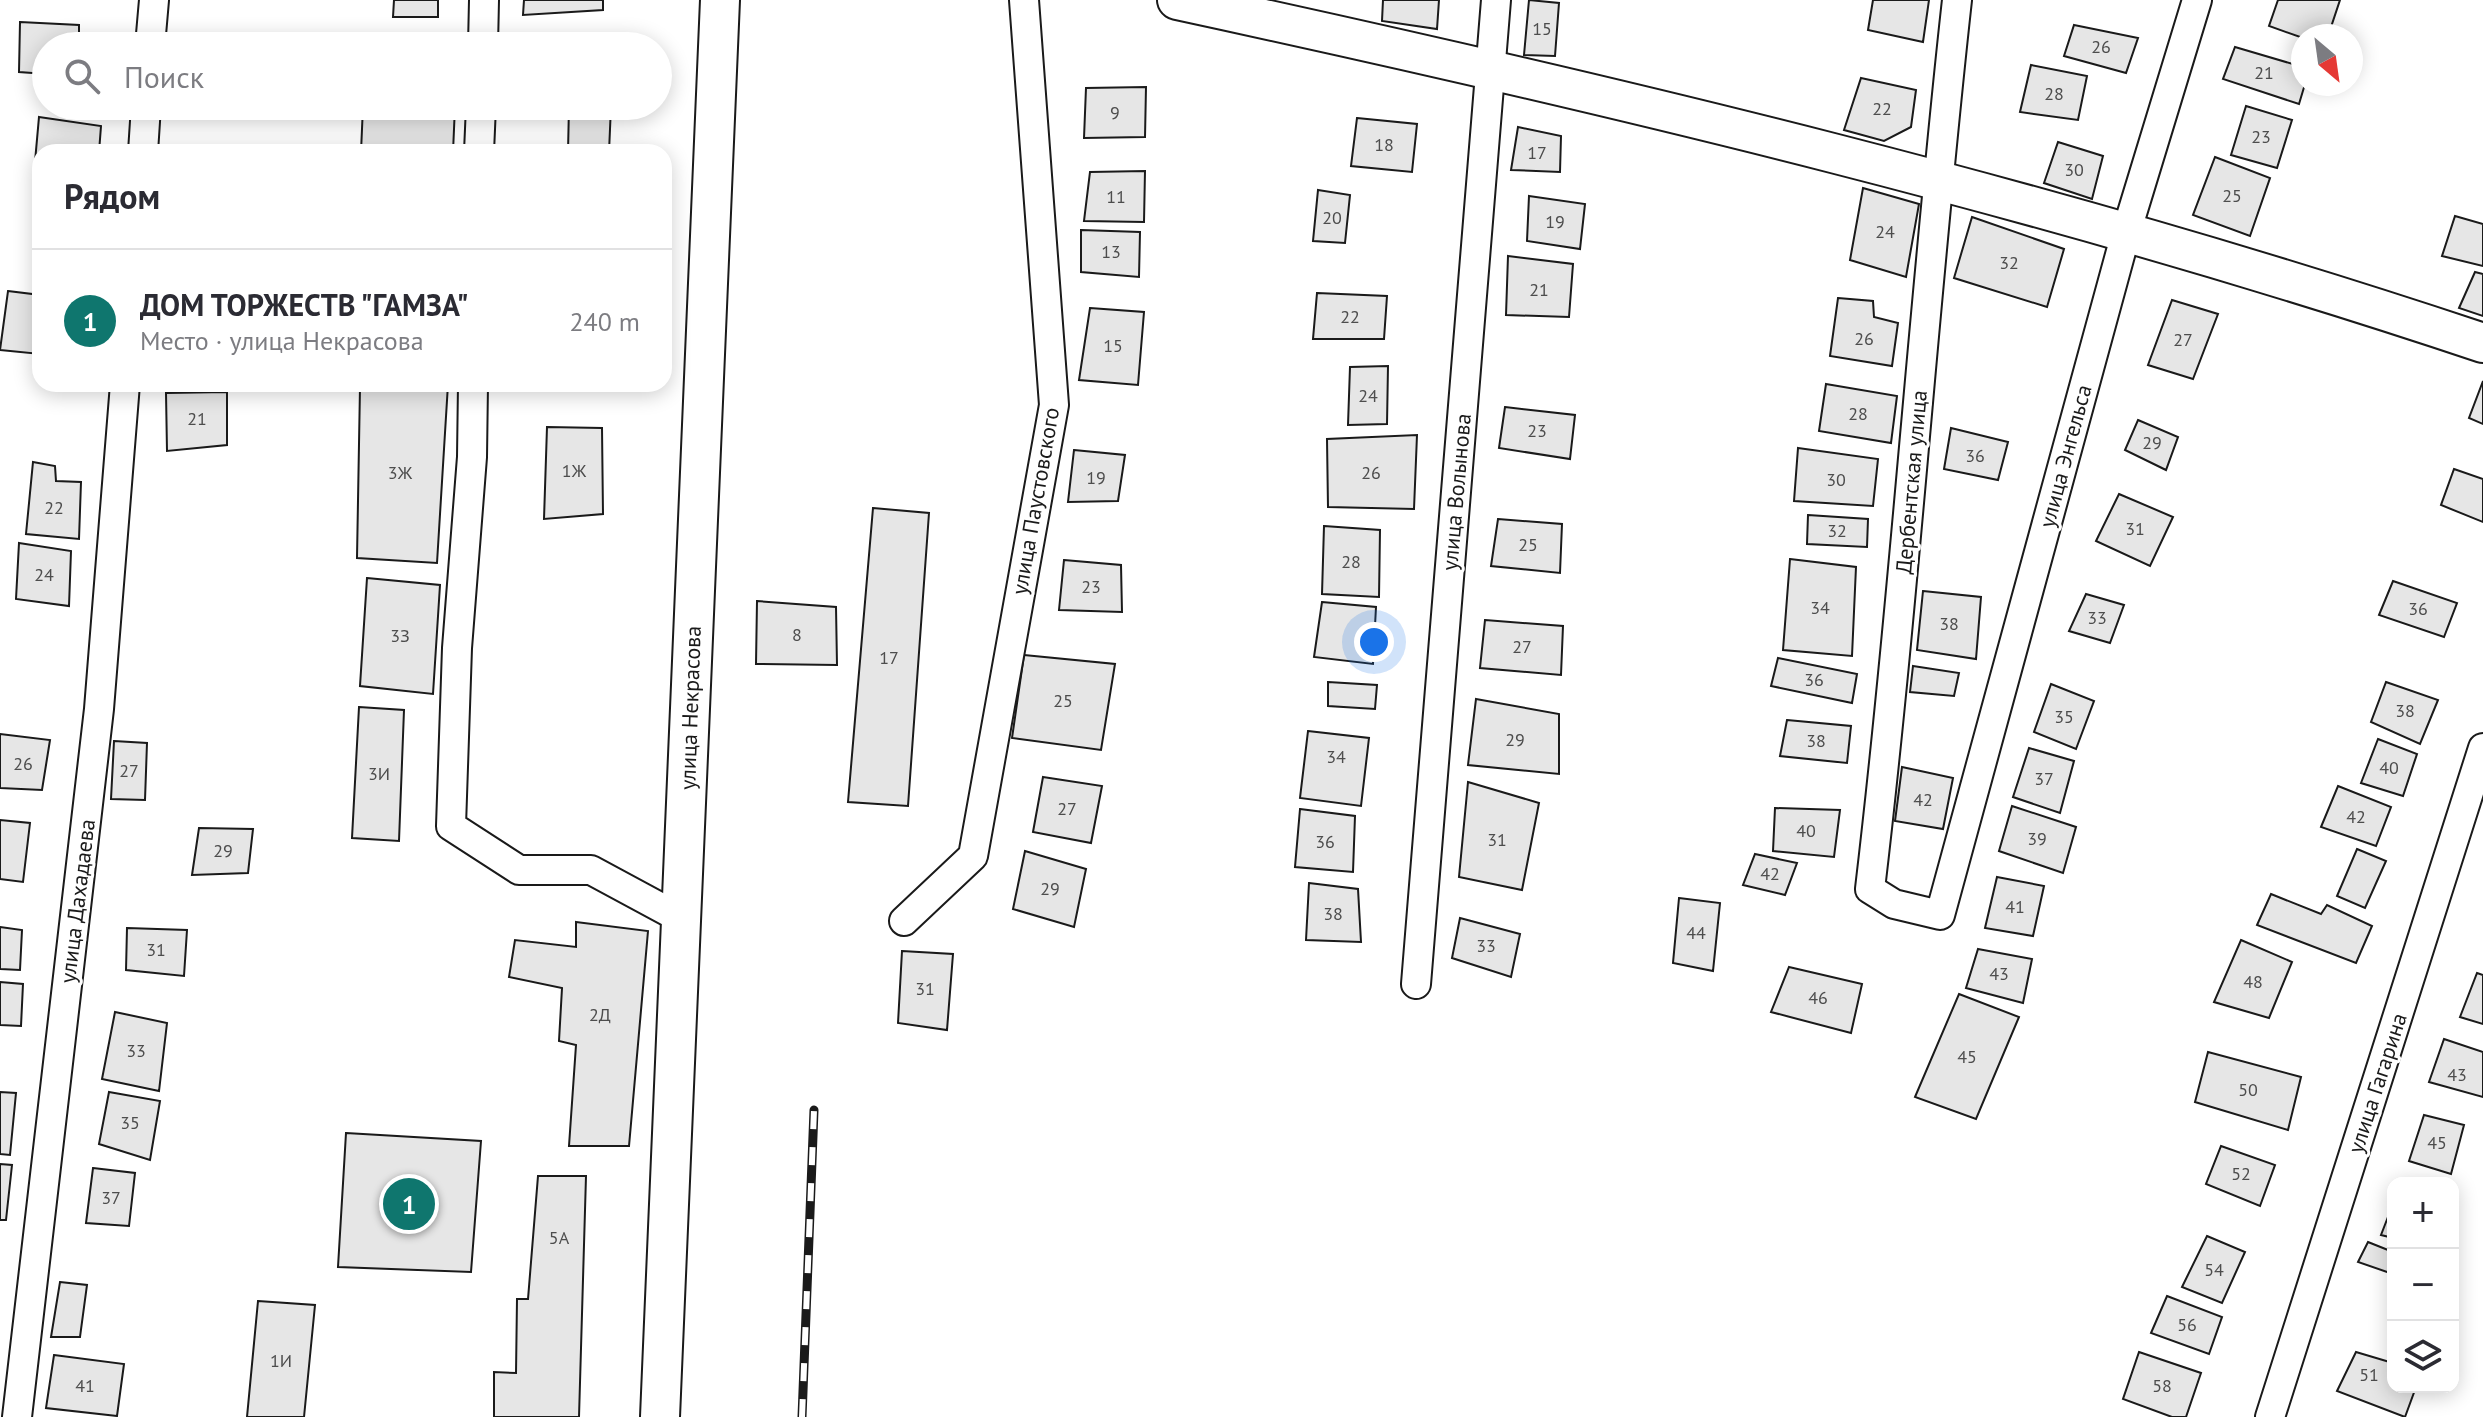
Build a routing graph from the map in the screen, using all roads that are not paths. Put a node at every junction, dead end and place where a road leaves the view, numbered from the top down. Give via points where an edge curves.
1 (154, 0) edge
2 (484, 0) edge
3 (720, 0) edge
4 (1024, 0) edge
5 (1177, 0) edge
6 (1496, 0) edge
7 (1957, 0) edge
8 (2197, 0) edge
9 (151, 32) edge
10 (483, 32) edge
11 (1491, 68) junction
12 (145, 120) edge
13 (480, 120) edge
14 (144, 144) edge
15 (479, 144) edge
16 (1937, 181) junction
17 (2126, 233) junction
18 (2483, 343) edge
19 (124, 392) edge
20 (473, 392) edge
21 (2483, 748) edge
22 (1940, 915) joint
23 (680, 918) junction
24 (904, 921) dead end
25 (1416, 984) dead end
26 (17, 1417) edge
27 (660, 1417) edge
28 (2270, 1417) edge

1 - 9 street
2 - 10 street
3 - 23 street, улица Некрасова
4 - 24 street, улица Паустовского via 1054,405 973,856
5 - 11 street
6 - 11 street, улица Волынова
7 - 16 street, Дербентская улица
8 - 17 street, улица Энгельса
11 - 16 street
11 - 25 street, улица Волынова
12 - 14 street
13 - 15 street
16 - 17 street
16 - 22 street, Дербентская улица via 1893,699 1870,889 1894,904
17 - 18 street
17 - 22 street, улица Энгельса
19 - 26 street, улица Дахадаева via 99,709
20 - 23 street via 451,826 519,870 591,870
21 - 28 street, улица Гагарина
23 - 27 street, улица Некрасова

